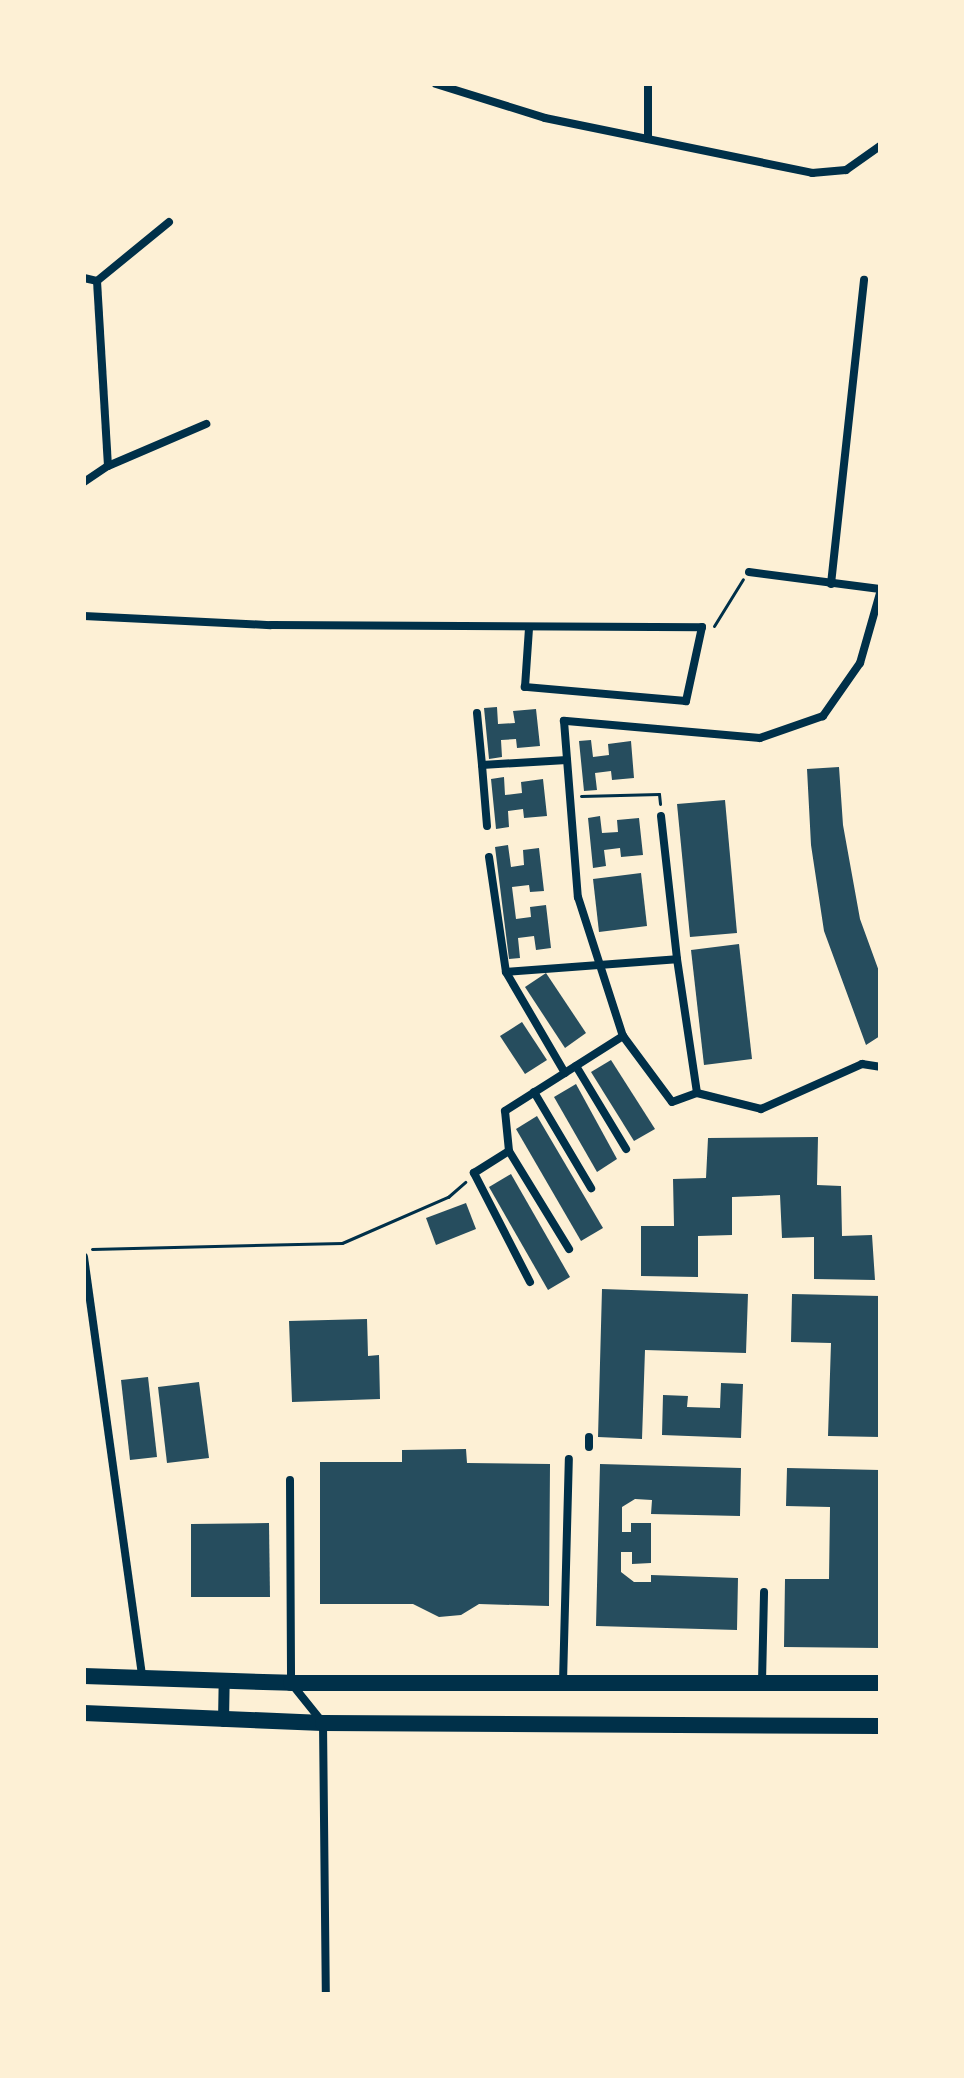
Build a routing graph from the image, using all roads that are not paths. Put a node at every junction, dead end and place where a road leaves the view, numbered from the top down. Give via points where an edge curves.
1 (436, 84) edge
2 (648, 84) edge
3 (648, 139) junction
4 (880, 146) edge
5 (169, 222) dead end
6 (84, 278) edge
7 (864, 280) dead end
8 (97, 281) junction
9 (206, 424) dead end
10 (108, 466) junction
11 (84, 482) edge
12 (749, 572) road end
13 (831, 584) junction
14 (880, 591) edge
15 (84, 616) edge
16 (529, 628) junction
17 (477, 713) dead end
18 (567, 760) junction
19 (482, 765) junction
20 (661, 816) dead end
21 (487, 826) dead end
22 (489, 857) dead end
23 (677, 959) junction
24 (600, 967) junction
25 (506, 972) junction
26 (623, 1036) junction
27 (576, 1066) junction
28 (880, 1067) edge
29 (565, 1073) junction
30 (534, 1092) junction
31 (697, 1093) junction
32 (626, 1149) dead end
33 (509, 1151) junction
34 (591, 1188) dead end
35 (569, 1249) dead end
36 (84, 1257) edge
37 (530, 1282) dead end
38 (569, 1459) dead end
39 (290, 1480) dead end
40 (764, 1592) dead end
41 (84, 1676) edge
42 (143, 1680) junction
43 (224, 1682) junction
44 (563, 1682) junction
45 (762, 1682) junction
46 (291, 1683) junction
47 (880, 1683) edge
48 (84, 1713) edge
49 (223, 1721) junction
50 (323, 1723) junction
51 (880, 1726) edge
52 (326, 1994) edge

1 - 3 street via 545,118
2 - 3 street
3 - 4 street via 812,173 846,170
5 - 8 street
6 - 8 street
7 - 13 street
8 - 10 street
9 - 10 street
10 - 11 street
12 - 13 street
13 - 14 street
14 - 18 street via 860,663 823,716 760,738 564,721
15 - 16 street
16 - 16 street via 702,627 686,701 525,687
17 - 19 street
18 - 19 street
18 - 24 street via 578,897
19 - 21 street
20 - 23 street
22 - 25 street
23 - 24 street
23 - 31 street
24 - 25 street
24 - 26 street
25 - 29 street
26 - 27 street
26 - 31 street via 672,1102
27 - 29 street
27 - 32 street
28 - 31 street via 862,1064 761,1109
29 - 30 street
30 - 33 street via 505,1111
30 - 34 street
33 - 35 street
33 - 37 street via 474,1173
36 - 42 street
38 - 44 street
39 - 46 street
40 - 45 street
41 - 42 highway
42 - 43 highway
43 - 46 highway
43 - 49 street
44 - 45 highway
44 - 46 highway
45 - 47 highway
46 - 50 street
48 - 49 highway
49 - 50 highway
50 - 51 highway
50 - 52 street

